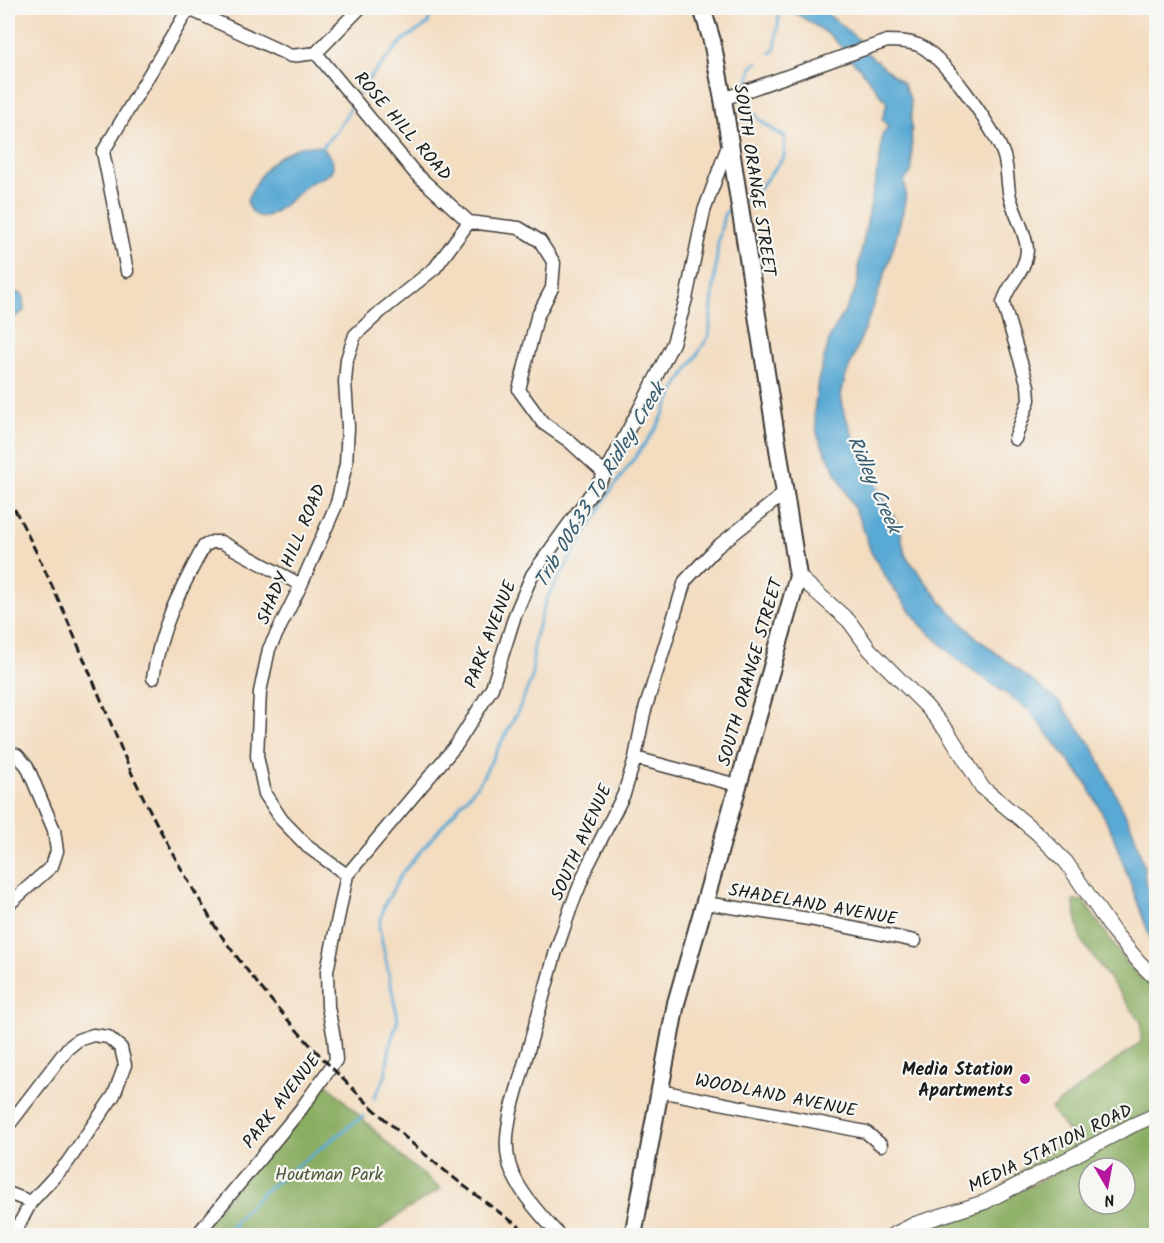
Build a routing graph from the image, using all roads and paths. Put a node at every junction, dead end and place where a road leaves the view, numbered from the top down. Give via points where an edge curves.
1 (188, 8) edge
2 (360, 8) edge
3 (702, 8) edge
4 (316, 53) junction
5 (723, 99) junction
6 (730, 139) junction
7 (469, 222) junction
8 (127, 271) dead end
9 (1015, 439) dead end
10 (605, 474) junction
11 (786, 492) junction
12 (798, 576) junction
13 (301, 585) junction
14 (153, 678) dead end
15 (8, 753) edge
16 (635, 758) junction
17 (737, 785) junction
18 (347, 875) junction
19 (705, 903) junction
20 (8, 905) edge
21 (915, 941) dead end
22 (1156, 979) edge
23 (660, 1091) junction
24 (1156, 1116) edge
25 (8, 1126) edge
26 (881, 1145) dead end
27 (8, 1193) edge
28 (31, 1202) junction
29 (13, 1236) edge
30 (196, 1236) edge
31 (560, 1236) edge
32 (633, 1236) edge
33 (891, 1236) edge

1 - 4 street via 291,56
1 - 8 street via 103,152
2 - 4 street
3 - 5 main road, SOUTH ORANGE STREET
4 - 7 street, ROSE HILL ROAD via 416,172
5 - 6 main road, SOUTH ORANGE STREET
5 - 9 street via 887,41 919,45 935,55 966,92 1004,155 1010,197 1027,247 1025,266 1007,290 1003,303 1028,386 1029,400
6 - 10 street, PARK AVENUE via 704,211 674,344
6 - 11 main road, SOUTH ORANGE STREET
7 - 10 street via 519,228 540,241 554,263 552,288 537,317 519,390 543,423
7 - 13 street, SHADY HILL ROAD via 435,268 355,335 345,382 346,464 337,503
10 - 18 street, PARK AVENUE via 532,574 514,615 492,688 457,744
11 - 12 main road, SOUTH ORANGE STREET
11 - 16 street, SOUTH AVENUE via 717,547 685,581 644,713
12 - 17 main road, SOUTH ORANGE STREET
12 - 22 street via 849,621 870,650 926,706 948,732 982,787 1066,862 1113,931
13 - 14 street via 221,542 204,546 172,607
13 - 18 street, SHADY HILL ROAD via 269,649 260,692 257,756 265,794 282,820 308,847
15 - 20 street via 17,755 27,766 54,830 57,851 52,866
16 - 17 street
16 - 31 street, SOUTH AVENUE via 624,794 588,865 564,929 506,1135 508,1159 516,1179 533,1206
17 - 19 main road, SOUTH ORANGE STREET
18 - 30 street, PARK AVENUE via 327,971 336,1060 302,1108
19 - 21 street, SHADELAND AVENUE
19 - 23 main road, SOUTH ORANGE STREET via 676,1003
23 - 26 street, WOODLAND AVENUE via 866,1131
23 - 32 main road, SOUTH ORANGE STREET
24 - 33 street, MEDIA STATION ROAD via 985,1202 915,1224
25 - 28 street via 78,1040 93,1035 108,1037 121,1048 125,1065 114,1095 67,1162
27 - 28 street
28 - 29 street

